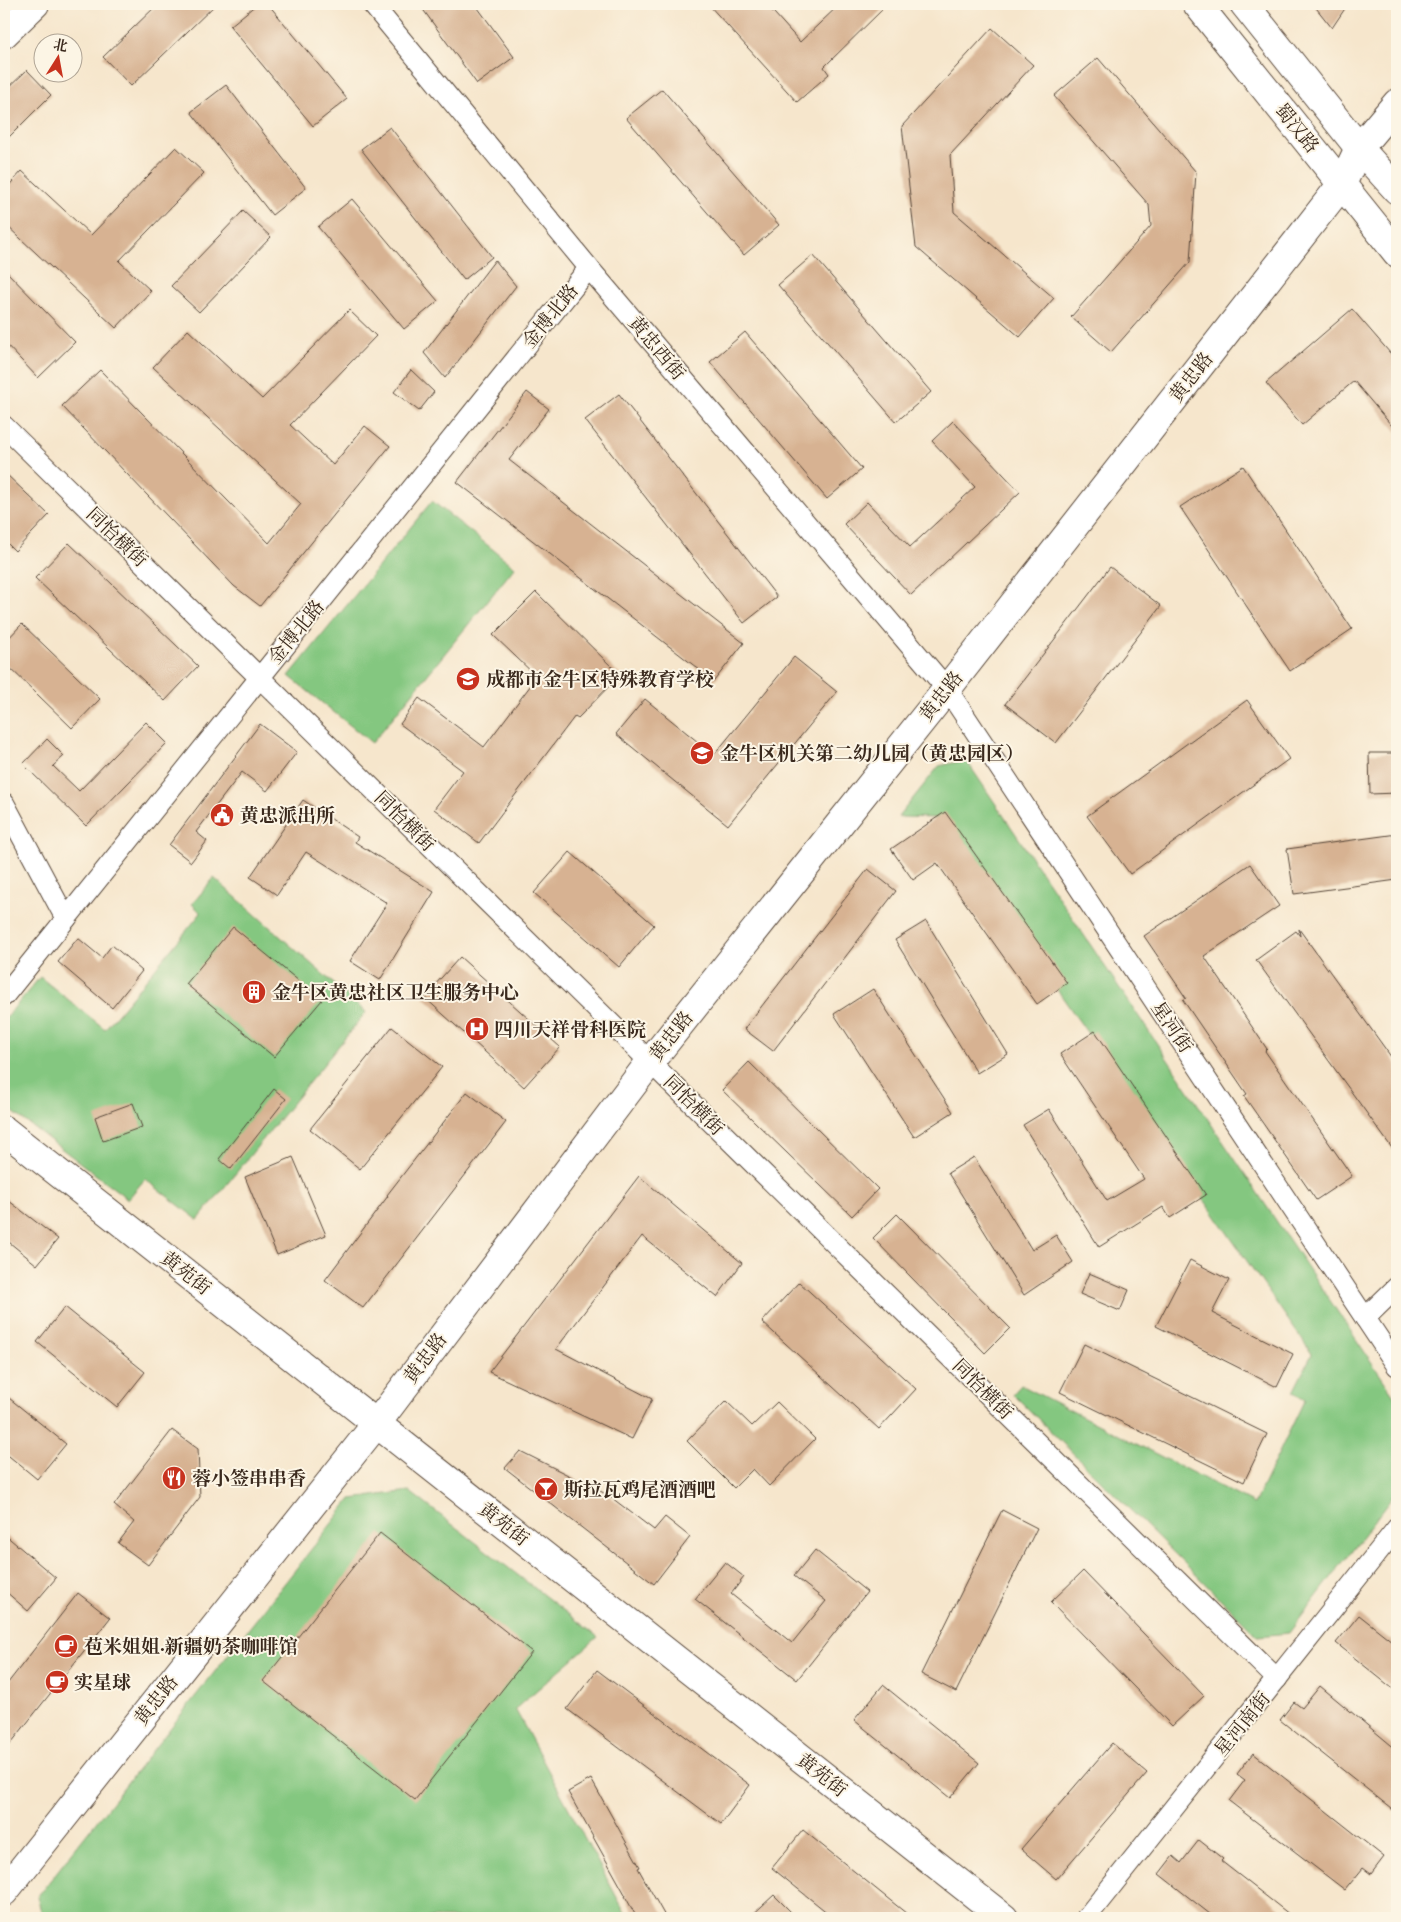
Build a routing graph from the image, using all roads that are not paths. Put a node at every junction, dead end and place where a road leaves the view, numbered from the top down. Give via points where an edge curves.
1 (35, 4) edge
2 (372, 4) edge
3 (1198, 4) edge
4 (1244, 4) edge
5 (4, 34) edge
6 (1397, 104) edge
7 (1359, 148) junction
8 (1342, 184) junction
9 (1397, 190) edge
10 (1397, 253) edge
11 (589, 268) junction
12 (4, 426) edge
13 (260, 677) junction
14 (947, 689) junction
15 (4, 803) edge
16 (66, 919) junction
17 (4, 996) edge
18 (650, 1062) junction
19 (4, 1130) edge
20 (1397, 1287) edge
21 (1365, 1318) junction
22 (1397, 1366) edge
23 (376, 1422) junction
24 (1397, 1528) edge
25 (1277, 1679) junction
26 (4, 1892) edge
27 (1004, 1918) edge
28 (1086, 1918) edge

1 - 5 street
2 - 11 street, 黄忠西街
3 - 8 street, 蜀汉路
4 - 7 street, 蜀汉路
6 - 7 street, 黄忠路
7 - 8 street, 黄忠路
7 - 9 street, 蜀汉路
8 - 10 street, 蜀汉路
8 - 14 street, 黄忠路
11 - 13 street, 金博北路
11 - 14 street, 黄忠西街
12 - 13 street, 同怡横街
13 - 16 street, 金博北路
13 - 18 street, 同怡横街
14 - 18 street, 黄忠路
14 - 21 street, 星河街
15 - 16 street
16 - 17 street, 金博北路
18 - 23 street, 黄忠路
18 - 25 street, 同怡横街
19 - 23 street, 黄苑街
20 - 21 street
21 - 22 street, 星河街
23 - 26 street, 黄忠路
23 - 27 street, 黄苑街
24 - 25 street, 星河南街
25 - 28 street, 星河南街

